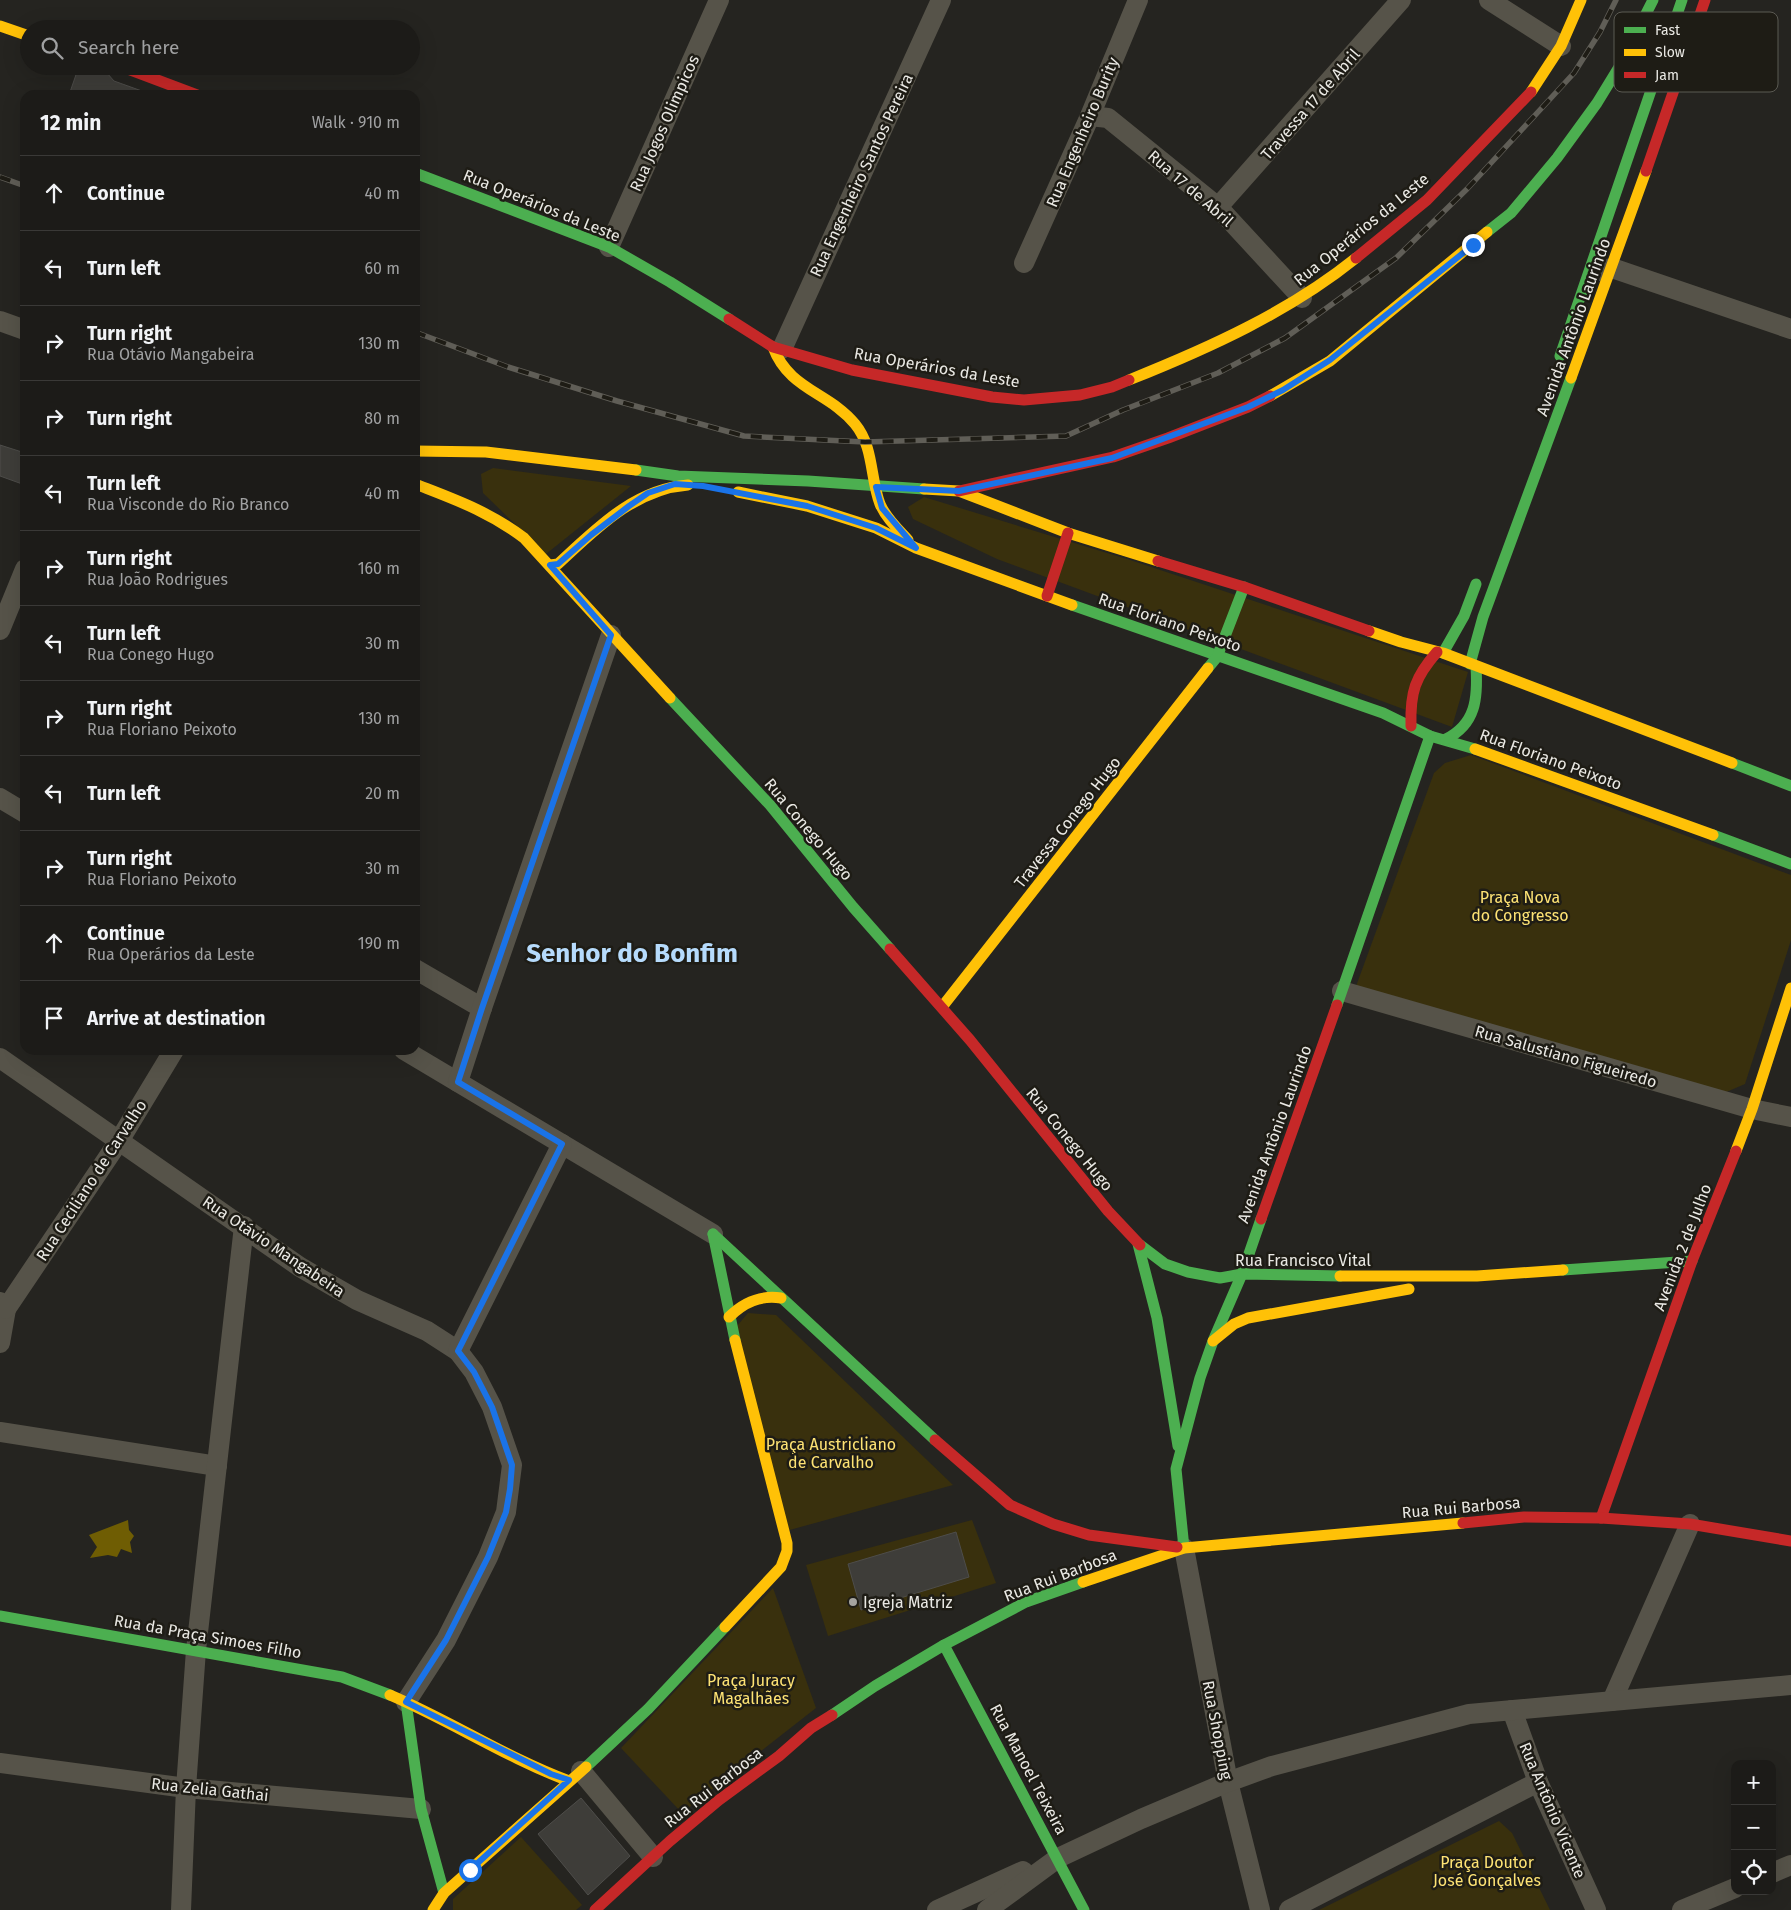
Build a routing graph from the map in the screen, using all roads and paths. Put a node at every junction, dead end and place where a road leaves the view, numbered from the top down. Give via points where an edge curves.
1 (719, 0) edge
2 (941, 0) edge
3 (1138, 0) edge
4 (1401, 0) edge
5 (1488, 0) edge
6 (1581, 0) edge
7 (1653, 0) edge
8 (1682, 0) edge
9 (1704, 0) edge
10 (1647, 12) edge
11 (1678, 12) edge
12 (1700, 12) edge
13 (0, 26) edge
14 (20, 33) edge
15 (1562, 46) junction
16 (144, 75) edge
17 (1614, 75) edge
18 (184, 90) edge
19 (1651, 92) edge
20 (1672, 92) edge
21 (1090, 116) junction
22 (420, 175) edge
23 (1218, 207) junction
24 (609, 247) junction
25 (1024, 263) dead end
26 (1612, 268) junction
27 (1589, 272) junction
28 (1302, 298) junction
29 (0, 321) edge
30 (20, 328) edge
31 (1791, 329) edge
32 (778, 348) junction
33 (1555, 371) dead end
34 (420, 451) edge
35 (434, 451) junction
36 (442, 467) dead end
37 (449, 482) dead end
38 (420, 486) edge
39 (876, 487) junction
40 (959, 491) junction
41 (462, 503) junction
42 (1068, 533) junction
43 (916, 548) junction
44 (550, 565) junction
45 (1481, 570) dead end
46 (20, 587) edge
47 (1244, 587) junction
48 (1047, 596) junction
49 (0, 630) edge
50 (611, 635) junction
51 (1440, 653) junction
52 (1217, 657) junction
53 (1473, 666) junction
54 (1412, 726) junction
55 (1430, 736) junction
56 (1446, 739) junction
57 (1791, 786) edge
58 (0, 798) edge
59 (20, 810) edge
60 (1791, 864) edge
61 (420, 972) edge
62 (1791, 988) edge
63 (1342, 992) junction
64 (942, 1007) junction
65 (482, 1008) junction
66 (171, 1055) edge
67 (412, 1055) edge
68 (0, 1058) edge
69 (458, 1082) junction
70 (1752, 1109) junction
71 (1791, 1116) edge
72 (119, 1141) junction
73 (562, 1144) junction
74 (244, 1226) junction
75 (713, 1234) junction
76 (1138, 1244) junction
77 (1692, 1261) junction
78 (1242, 1274) junction
79 (1477, 1276) junction
80 (781, 1298) junction
81 (3, 1305) edge
82 (729, 1317) junction
83 (1213, 1341) junction
84 (0, 1343) edge
85 (458, 1351) junction
86 (0, 1432) edge
87 (1180, 1457) junction
88 (217, 1466) junction
89 (1601, 1518) junction
90 (1690, 1524) junction
91 (1791, 1541) edge
92 (1184, 1548) junction
93 (0, 1616) edge
94 (944, 1644) junction
95 (196, 1650) junction
96 (1791, 1685) edge
97 (1612, 1701) junction
98 (406, 1702) junction
99 (1512, 1710) junction
100 (0, 1763) edge
101 (575, 1776) junction
102 (1228, 1782) junction
103 (1538, 1782) junction
104 (186, 1788) junction
105 (421, 1809) junction
106 (653, 1857) junction
107 (1058, 1858) junction
108 (1791, 1865) edge
109 (1776, 1871) edge
110 (1731, 1890) edge
111 (444, 1893) junction
112 (181, 1910) edge
113 (432, 1910) edge
114 (595, 1910) edge
115 (937, 1910) edge
116 (987, 1910) edge
117 (1084, 1910) edge
118 (1260, 1910) edge
119 (1289, 1910) edge
120 (1596, 1910) edge
121 (1682, 1910) edge

1 - 24 street, Rua Jogos Olimpicos
2 - 32 street, Rua Engenheiro Santos Pereira
3 - 21 street, Rua Engenheiro Burity
4 - 23 street, Travessa 17 de Abril
5 - 15 street
6 - 15 street, Rua Operários da Leste
7 - 10 street
8 - 11 street, Avenida Antônio Laurindo
9 - 12 street, Avenida Antônio Laurindo
13 - 14 street
15 - 28 street, Rua Operários da Leste via 1536,86 1427,200
16 - 18 street
17 - 40 street via 1557,158 1511,213 1330,360 1283,390 1248,407 1112,458
19 - 27 street, Avenida Antônio Laurindo
20 - 26 street, Avenida Antônio Laurindo
21 - 23 street, Rua 17 de Abril via 1108,118
21 - 25 street, Rua Engenheiro Burity
22 - 24 street, Rua Operários da Leste
23 - 28 street, Rua 17 de Abril
24 - 32 street, Rua Operários da Leste
26 - 27 street
26 - 31 street
26 - 53 street, Avenida Antônio Laurindo via 1483,617
27 - 33 street, Avenida Antônio Laurindo
28 - 32 street, Rua Operários da Leste via 1195,354 1080,395 1024,400 992,397 852,370
29 - 30 street
32 - 39 street via 775,357 788,374 855,424 872,462
34 - 35 street
35 - 36 street
35 - 39 street via 486,452 678,476
37 - 41 street
38 - 41 street, Rua Conego Hugo
39 - 40 street
39 - 43 street via 882,508
40 - 42 street
41 - 44 street, Rua Conego Hugo via 503,522
42 - 47 street
42 - 48 street
43 - 44 street, Rua Floriano Peixoto via 876,528 807,506 675,484 648,493 558,564
43 - 48 street, Rua Floriano Peixoto
44 - 50 street, Rua Conego Hugo
45 - 51 street via 1464,616
46 - 49 street
47 - 51 street
47 - 52 street, Travessa Conego Hugo
48 - 52 street, Rua Floriano Peixoto
50 - 64 street, Rua Conego Hugo via 770,805 853,907
50 - 65 street
51 - 53 street
51 - 54 street via 1421,671 1416,681 1411,697
52 - 54 street, Rua Floriano Peixoto via 1383,713
52 - 64 street, Travessa Conego Hugo
53 - 56 street via 1475,703 1472,713 1455,736
53 - 57 street
54 - 55 street, Rua Floriano Peixoto
55 - 56 street, Rua Floriano Peixoto
55 - 63 street, Avenida Antônio Laurindo
56 - 60 street, Rua Floriano Peixoto
58 - 59 street
61 - 65 street
62 - 70 street, Avenida 2 de Julho
63 - 70 street, Rua Salustiano Figueiredo
63 - 78 street, Avenida Antônio Laurindo
64 - 76 street, Rua Conego Hugo
65 - 69 street
66 - 72 street, Rua Ceciliano de Carvalho
67 - 69 street
68 - 72 street, Rua Otávio Mangabeira
69 - 73 street
70 - 71 street, Rua Salustiano Figueiredo
70 - 77 street, Avenida 2 de Julho
72 - 74 street, Rua Otávio Mangabeira
72 - 81 street, Rua Ceciliano de Carvalho
73 - 75 street
73 - 85 street
74 - 85 street, Rua Otávio Mangabeira via 300,1266 357,1300 427,1331
74 - 88 street
75 - 80 street
75 - 82 street
76 - 78 street, Rua Francisco Vital via 1165,1264 1188,1272 1220,1278
76 - 87 street via 1157,1318
77 - 79 street, Rua Francisco Vital
77 - 89 street, Avenida 2 de Julho
78 - 79 street, Rua Francisco Vital
78 - 83 street, Avenida Antônio Laurindo
79 - 83 street, Rua Francisco Vital via 1248,1318 1234,1324
80 - 82 street via 768,1296 756,1299 738,1307
80 - 92 street via 1010,1505 1052,1524 1089,1535
81 - 84 street
82 - 101 street via 787,1543 781,1567 648,1709
83 - 87 street, Avenida Antônio Laurindo via 1195,1393
85 - 98 street, Rua Otávio Mangabeira via 474,1372 492,1407 512,1465 510,1489 506,1512 488,1557 446,1640
86 - 88 street
87 - 92 street, Avenida Antônio Laurindo via 1176,1469
88 - 95 street
89 - 90 street, Rua Rui Barbosa
89 - 92 street, Rua Rui Barbosa via 1524,1518
90 - 91 street, Rua Rui Barbosa
90 - 97 street
92 - 94 street, Rua Rui Barbosa via 1026,1602
92 - 102 street, Rua Shopping
93 - 95 street, Rua da Praça Simoes Filho
94 - 106 street, Rua Rui Barbosa via 811,1728
94 - 107 street, Rua Manoel Teixeira
95 - 98 street, Rua da Praça Simoes Filho via 342,1677
95 - 104 street
96 - 97 street
97 - 99 street
98 - 101 street, Rua da Praça Simoes Filho via 534,1766
98 - 105 street
99 - 102 street via 1469,1714 1272,1766
99 - 103 street, Rua Antônio Vicente
100 - 104 street, Rua Zelia Gathai
101 - 106 street
101 - 111 street
102 - 107 street
102 - 118 street, Rua Shopping
103 - 119 street
103 - 120 street, Rua Antônio Vicente
104 - 105 street, Rua Zelia Gathai
104 - 112 street
105 - 111 street
106 - 114 street, Rua Rui Barbosa
107 - 115 street
107 - 116 street
107 - 117 street, Rua Manoel Teixeira
108 - 109 street
110 - 121 street
111 - 113 street

